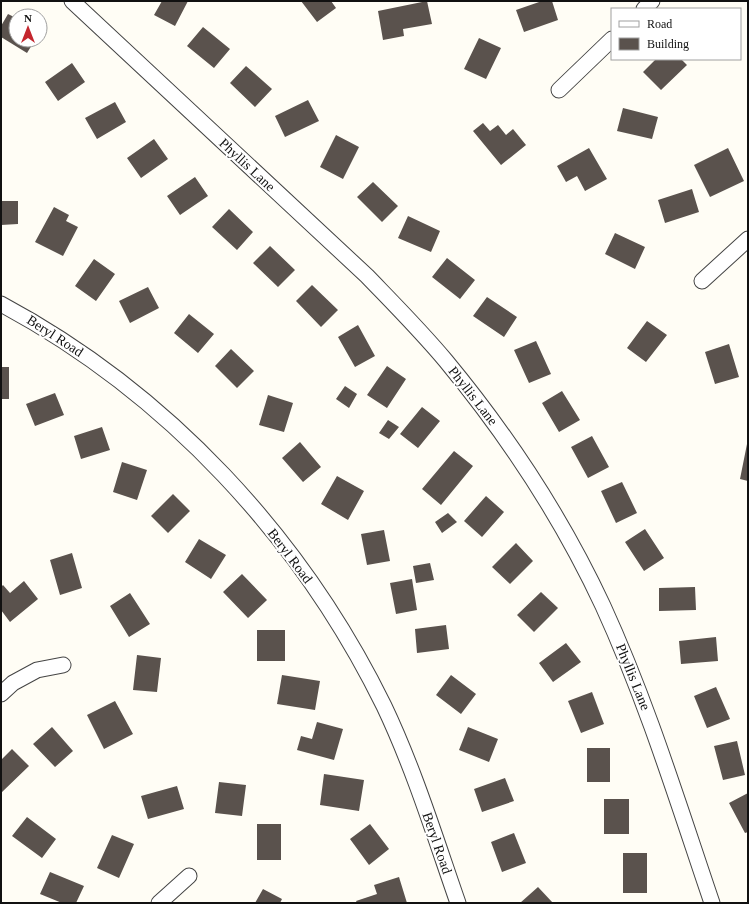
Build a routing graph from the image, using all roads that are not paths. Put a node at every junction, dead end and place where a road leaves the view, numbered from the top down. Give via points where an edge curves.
1 (72, 1) edge
2 (611, 40) edge
3 (559, 90) dead end
4 (748, 239) edge
5 (702, 281) dead end
6 (1, 304) edge
7 (64, 665) dead end
8 (1, 694) edge
9 (189, 876) dead end
10 (159, 903) edge
11 (458, 903) edge
12 (712, 903) edge

1 - 12 street, Phyllis Lane via 367,276 445,360 504,436 536,483 602,604 646,711
2 - 3 street
4 - 5 street
6 - 11 street, Beryl Road via 86,356 138,395 203,454 242,494 286,547 322,598 384,707 407,758
7 - 8 street via 37,670 13,683
9 - 10 street

